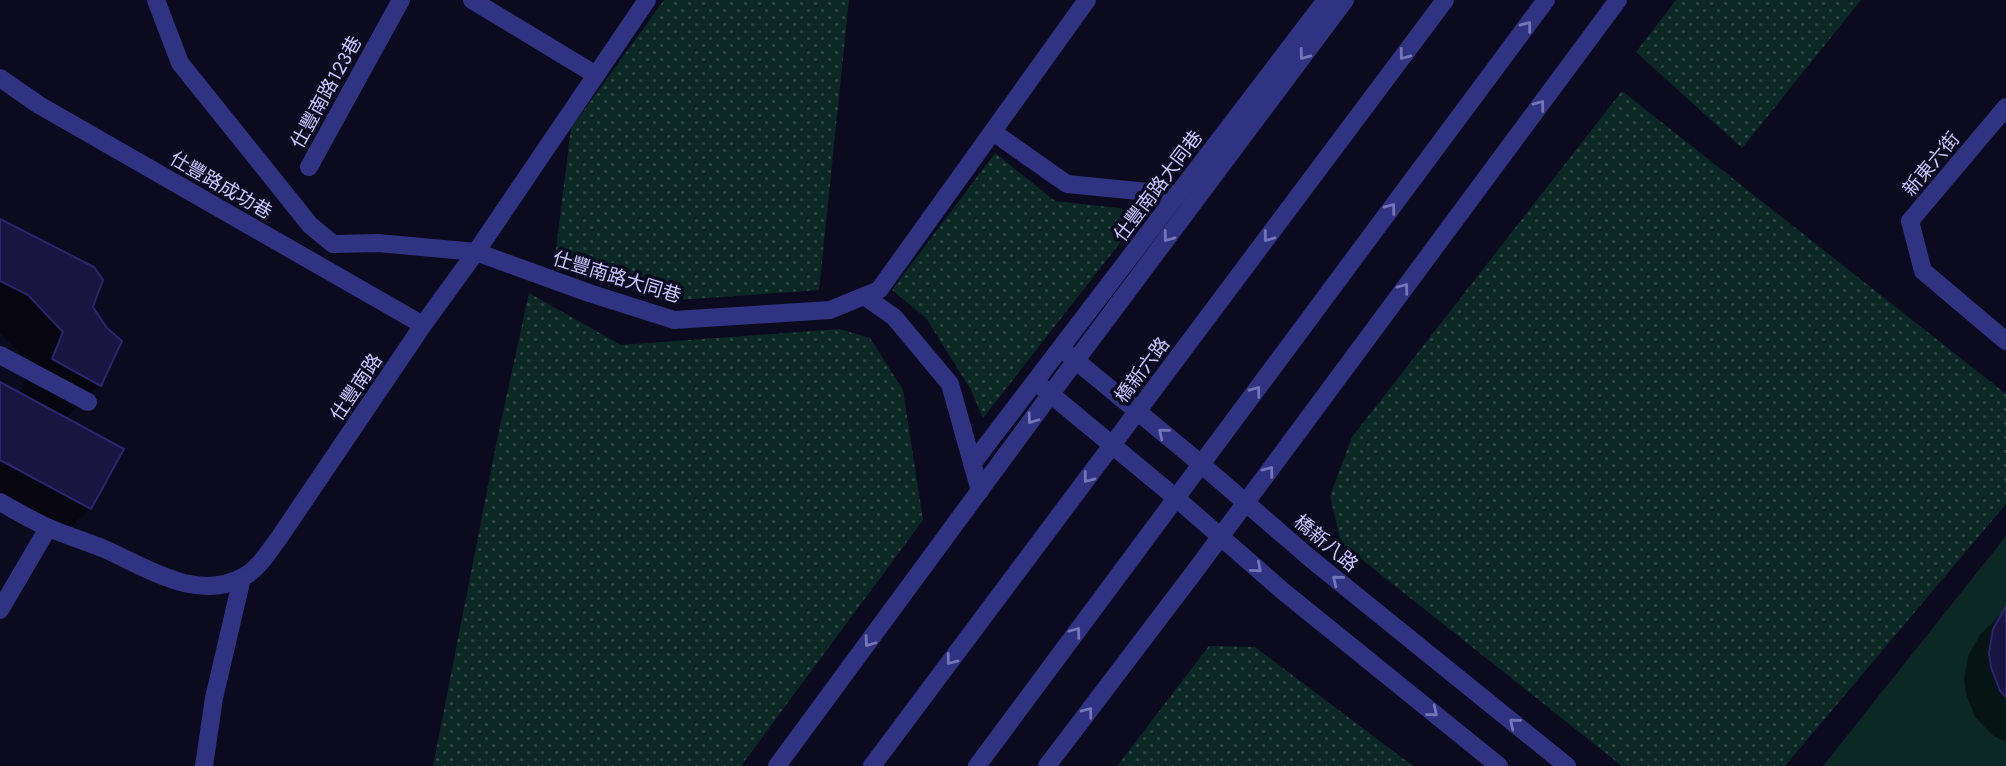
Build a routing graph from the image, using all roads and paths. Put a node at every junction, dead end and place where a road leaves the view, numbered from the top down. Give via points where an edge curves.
1 (156, 0) edge
2 (401, 0) edge
3 (472, 0) edge
4 (647, 0) edge
5 (1087, 0) edge
6 (1326, 0) edge
7 (1345, 0) edge
8 (1445, 0) edge
9 (1546, 0) edge
10 (1618, 0) edge
11 (596, 75) junction
12 (0, 78) edge
13 (2006, 107) edge
14 (993, 132) junction
15 (309, 167) dead end
16 (1179, 195) junction
17 (477, 252) junction
18 (864, 296) junction
19 (423, 325) junction
20 (2006, 341) edge
21 (1062, 349) junction
22 (0, 355) edge
23 (1076, 361) junction
24 (1036, 382) junction
25 (1050, 395) junction
26 (88, 402) dead end
27 (1137, 412) junction
28 (1112, 446) junction
29 (972, 464) junction
30 (1201, 464) junction
31 (980, 491) junction
32 (1176, 498) junction
33 (0, 502) edge
34 (1245, 503) junction
35 (48, 528) junction
36 (1220, 536) junction
37 (242, 578) junction
38 (0, 610) edge
39 (204, 766) edge
40 (778, 766) edge
41 (872, 766) edge
42 (977, 766) edge
43 (1047, 766) edge
44 (1499, 766) edge
45 (1567, 766) edge

1 - 17 street, 仕豐南路大同巷 via 180,63 310,225 332,244 378,243
2 - 15 street, 仕豐南路123巷
3 - 11 street
4 - 11 street, 仕豐南路
5 - 14 street, 仕豐南路大同巷
6 - 16 street, 仕豐南路大同巷
7 -> 23 street
8 -> 27 street, 橋新六路
30 -> 9 street
34 -> 10 street
11 - 17 street, 仕豐南路
12 - 19 street, 仕豐路成功巷 via 39,105
13 - 20 street, 新東六街 via 1910,221 1923,271
14 - 16 street via 1067,184
14 - 18 street, 仕豐南路大同巷 via 879,290
16 - 21 street, 仕豐南路大同巷
17 - 18 street, 仕豐南路大同巷 via 674,320 830,310
17 - 19 street, 仕豐南路
18 - 29 street via 894,317 950,384
19 - 37 street, 仕豐南路 via 279,538
21 - 23 street, 橋新八路
21 - 24 street, 仕豐南路大同巷
22 - 26 street
23 - 25 street
23 - 27 street, 橋新八路
24 - 25 street
24 - 29 street, 仕豐南路大同巷
25 - 28 street
25 -> 31 street
27 - 28 street, 橋新六路
30 -> 27 street, 橋新八路
28 - 32 street
28 -> 41 street, 橋新六路
29 - 31 street
30 - 32 street
30 - 34 street, 橋新八路
31 -> 40 street
32 - 36 street
42 -> 32 street
33 - 35 street
34 - 36 street
45 -> 34 street, 橋新八路
35 - 37 street via 164,577 198,585
35 - 38 street
43 -> 36 street
36 -> 44 street
37 - 39 street via 214,698

